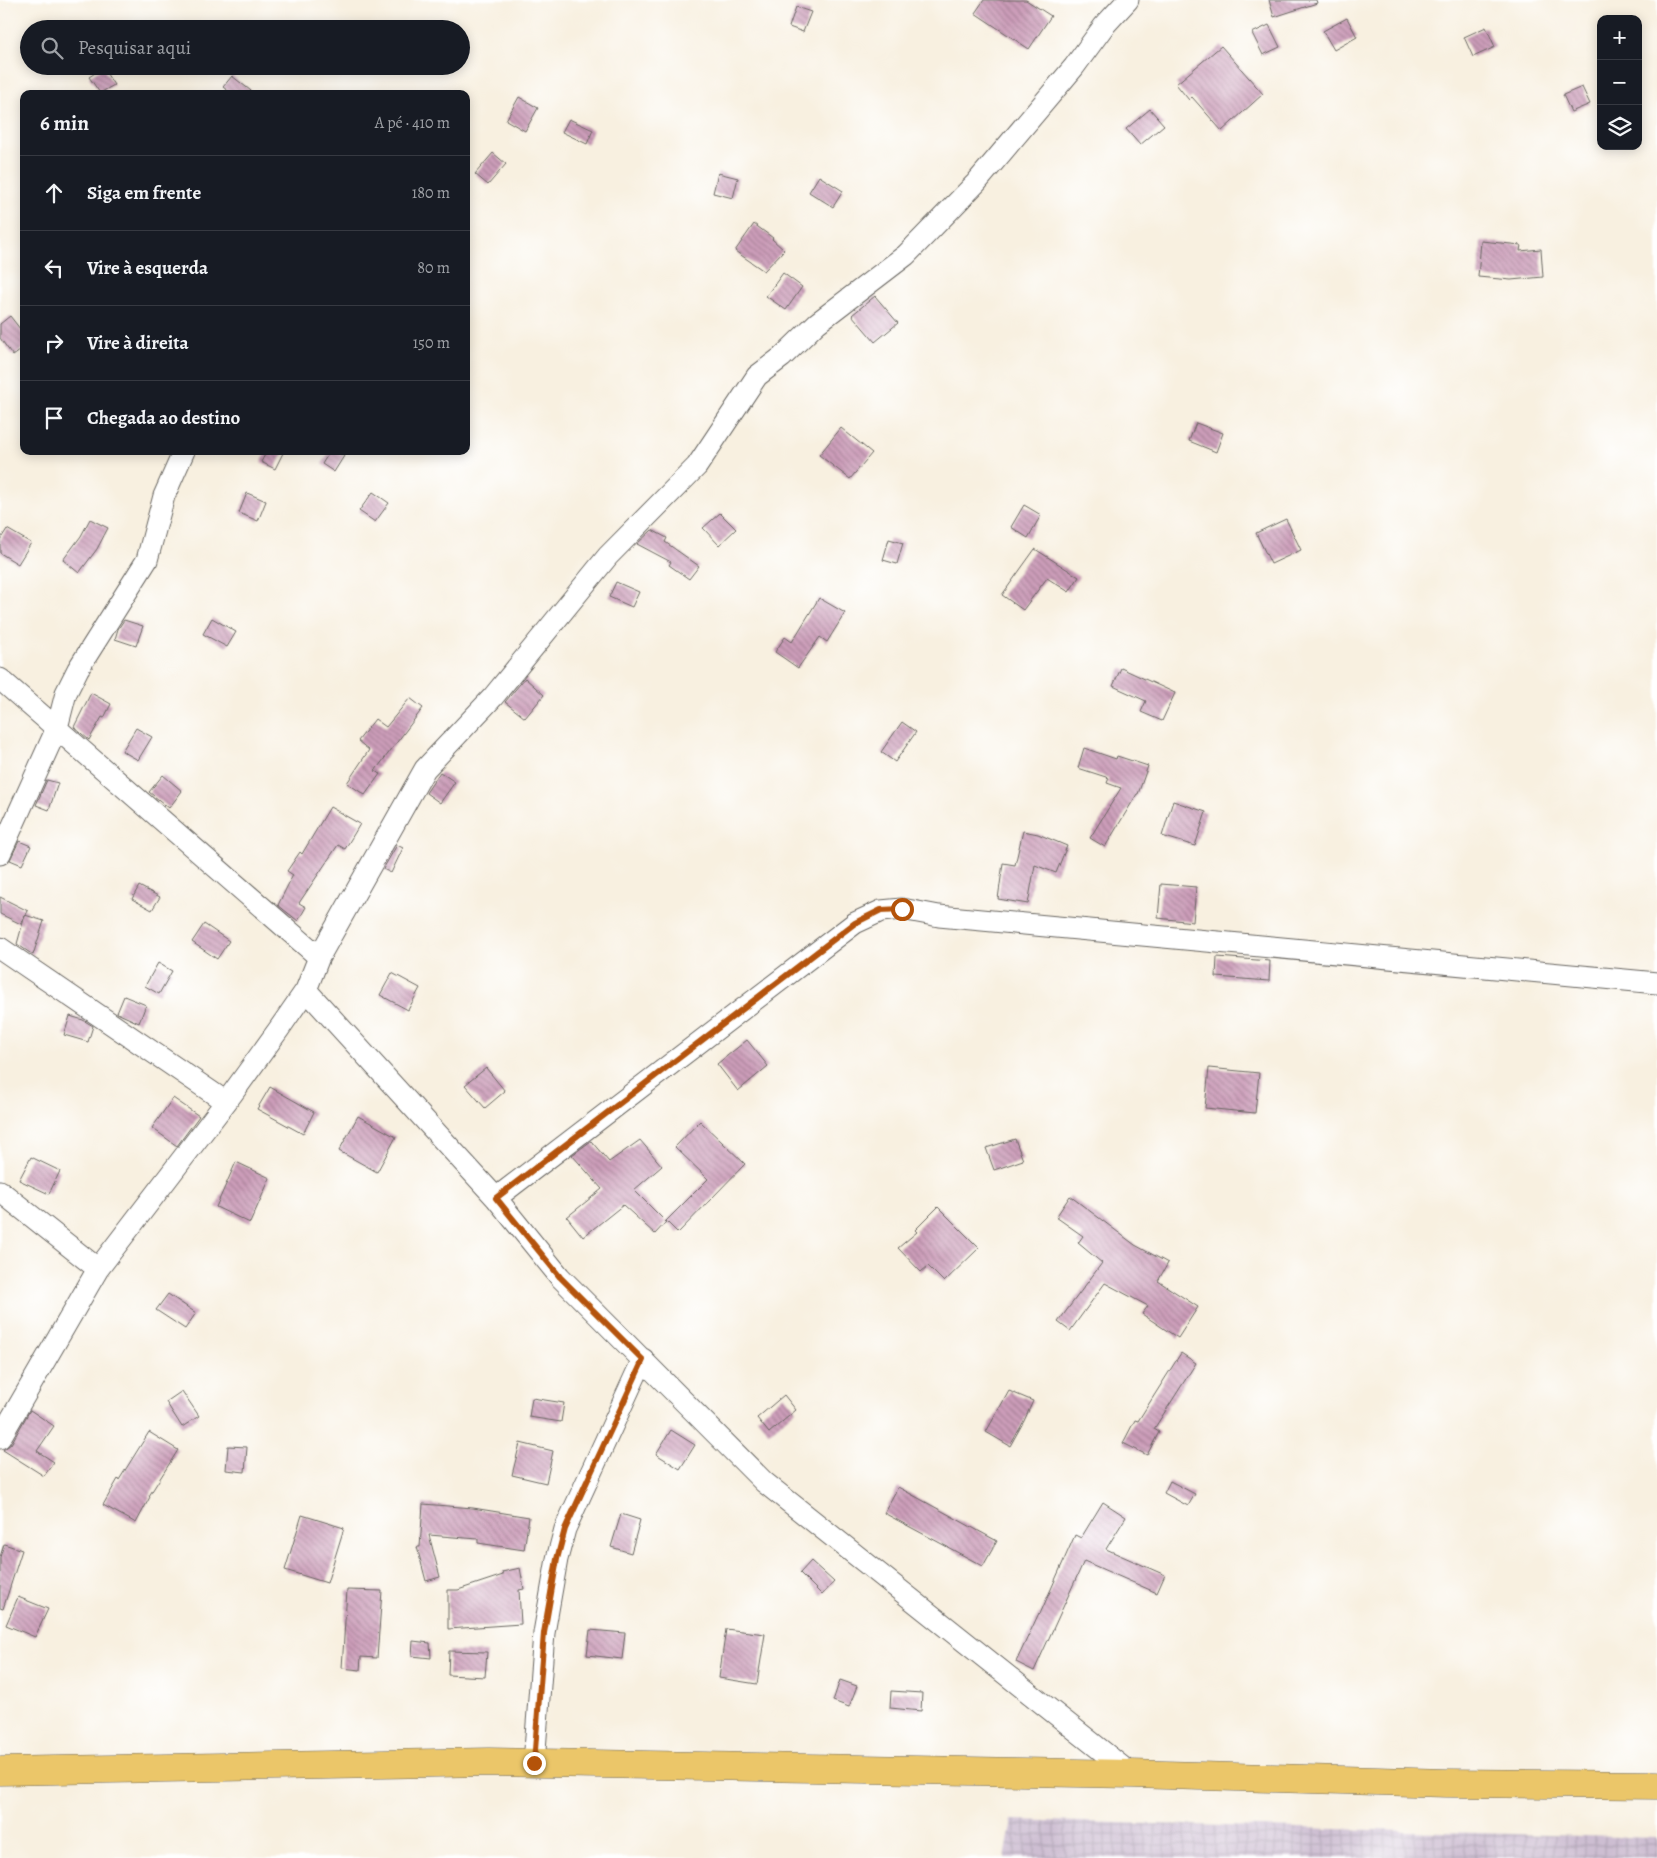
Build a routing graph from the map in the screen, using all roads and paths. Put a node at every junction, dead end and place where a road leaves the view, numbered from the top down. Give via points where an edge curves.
1 (1128, 0) edge
2 (182, 455) edge
3 (0, 679) edge
4 (57, 728) junction
5 (0, 854) edge
6 (0, 948) edge
7 (319, 957) junction
8 (1657, 983) edge
9 (306, 990) junction
10 (226, 1102) junction
11 (0, 1191) edge
12 (496, 1198) junction
13 (98, 1269) junction
14 (643, 1360) junction
15 (0, 1438) edge
16 (534, 1763) junction
17 (0, 1771) edge
18 (1131, 1774) junction
19 (1657, 1785) edge

1 - 7 street via 976,183 912,248 817,323 757,376 696,466 608,556 493,697 425,769
2 - 4 street via 164,496 147,560 78,669 66,693
3 - 4 street
4 - 5 street
4 - 7 street
6 - 10 street
7 - 9 street
8 - 12 street via 939,916 902,909 881,910 855,923
9 - 10 street
9 - 12 street
10 - 13 street
11 - 13 street
12 - 14 street via 560,1277
13 - 15 street
14 - 16 street via 565,1529 544,1633
14 - 18 street via 764,1482
16 - 17 main road
16 - 18 main road
18 - 19 main road

